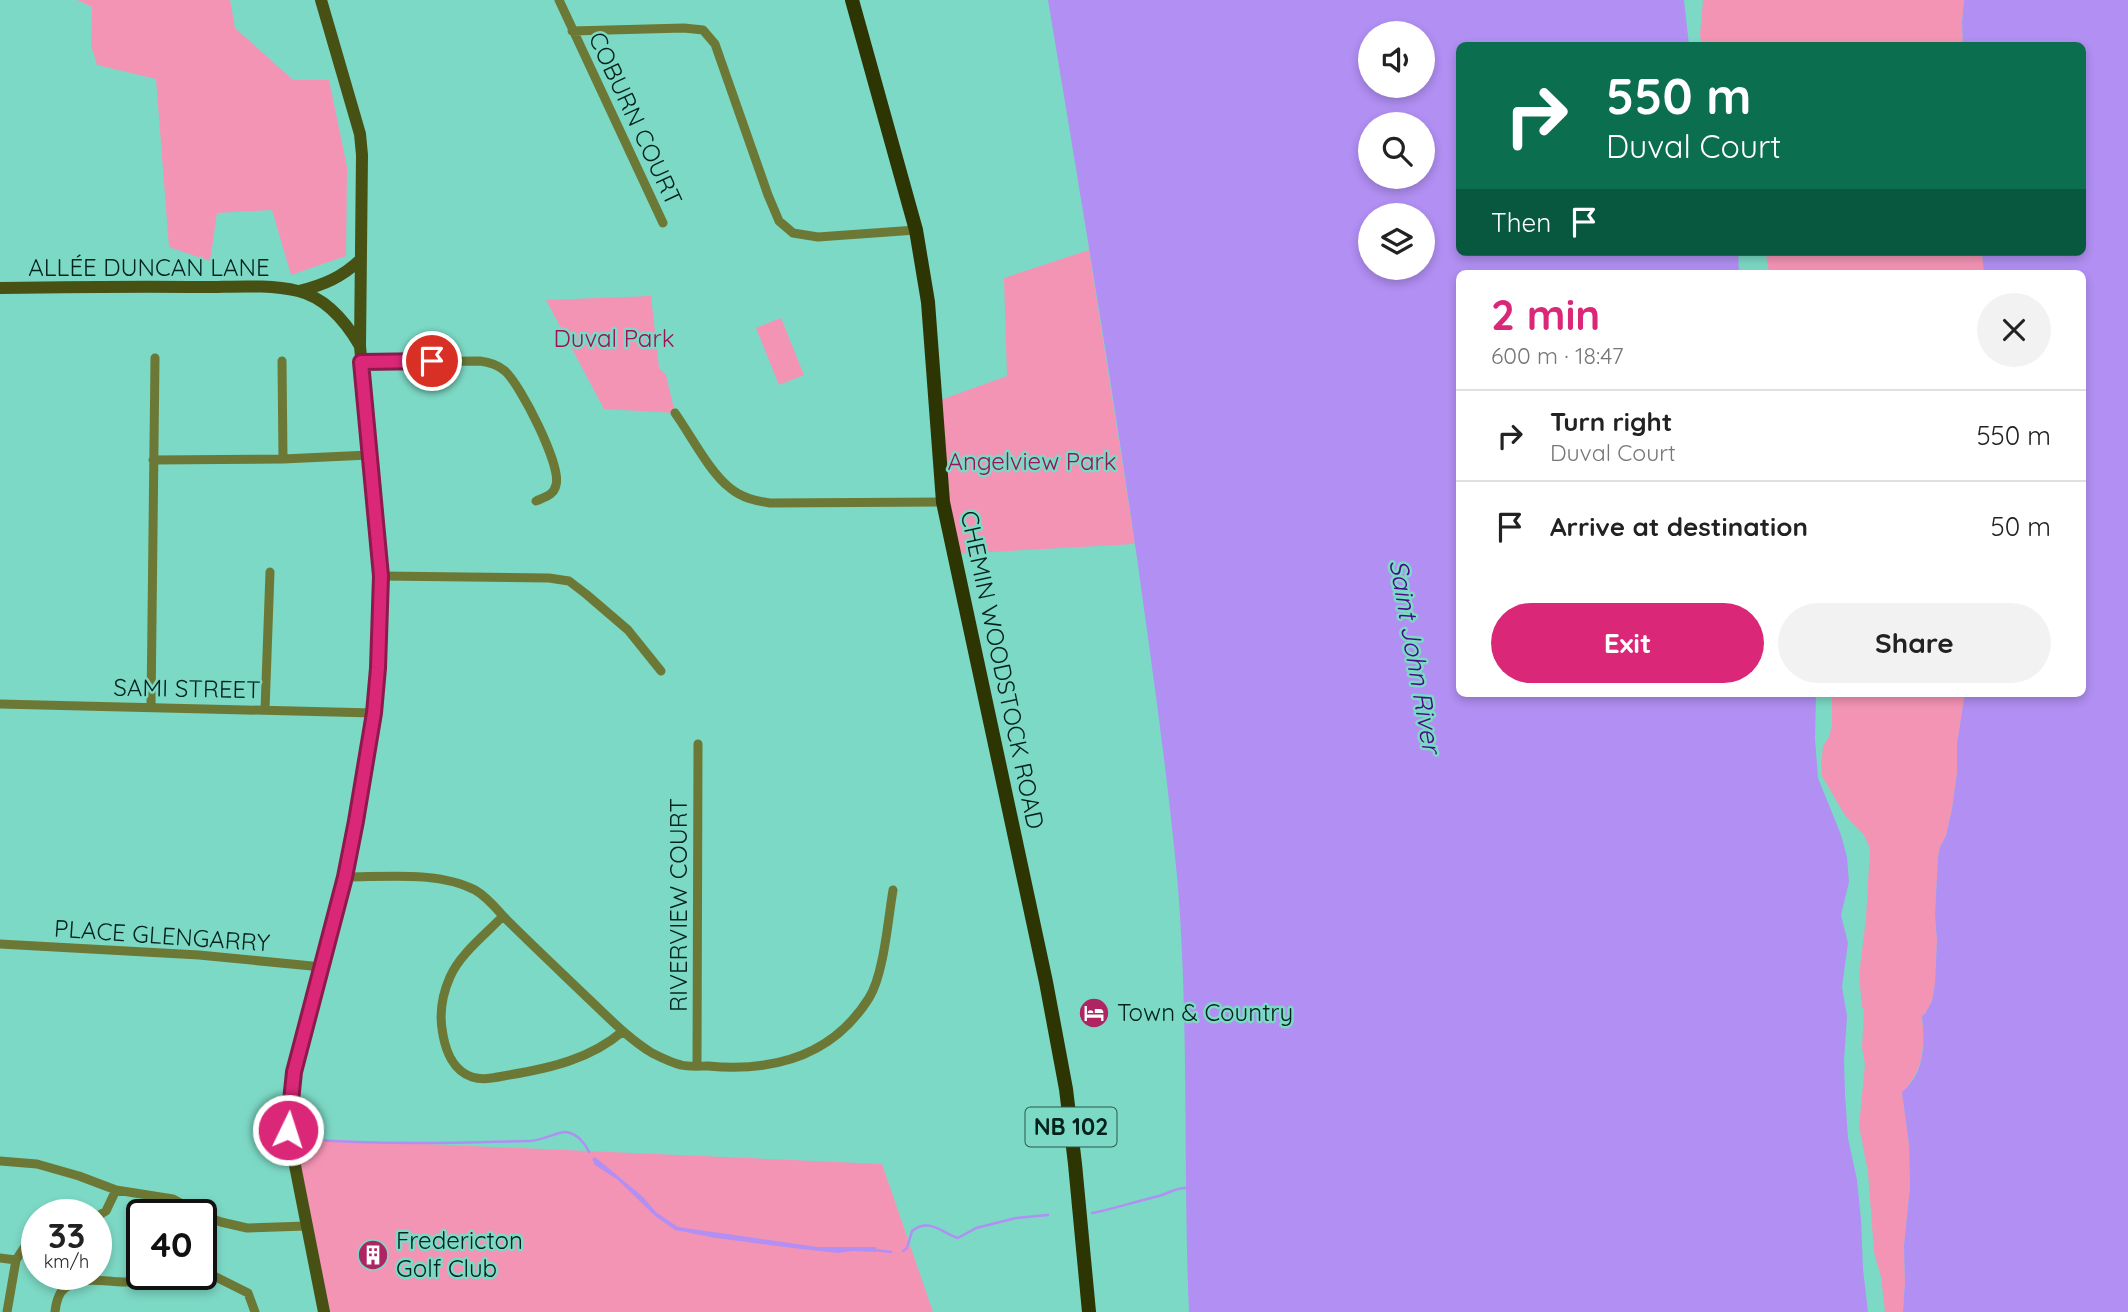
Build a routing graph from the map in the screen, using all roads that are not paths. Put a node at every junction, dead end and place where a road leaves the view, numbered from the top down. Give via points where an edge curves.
1 (321, 0) edge
2 (559, 0) edge
3 (852, 0) edge
4 (572, 31) junction
5 (663, 223) dead end
6 (916, 230) junction
7 (360, 260) junction
8 (0, 288) edge
9 (299, 291) junction
10 (360, 346) junction
11 (155, 358) dead end
12 (282, 361) dead end
13 (361, 362) junction
14 (675, 413) dead end
15 (369, 455) junction
16 (283, 458) junction
17 (153, 460) junction
18 (536, 501) dead end
19 (943, 502) junction
20 (270, 572) dead end
21 (381, 576) junction
22 (661, 671) dead end
23 (0, 704) edge
24 (151, 707) junction
25 (265, 710) junction
26 (374, 713) junction
27 (698, 744) dead end
28 (345, 877) junction
29 (893, 890) dead end
30 (503, 916) junction
31 (0, 944) edge
32 (322, 967) junction
33 (622, 1031) junction
34 (697, 1065) junction
35 (0, 1161) edge
36 (116, 1190) junction
37 (112, 1199) edge
38 (173, 1199) edge
39 (217, 1220) edge
40 (306, 1226) junction
41 (21, 1252) edge
42 (0, 1258) edge
43 (16, 1260) junction
44 (217, 1278) edge
45 (126, 1282) edge
46 (7, 1312) edge
47 (55, 1312) edge
48 (255, 1312) edge
49 (324, 1312) edge
50 (1089, 1312) edge

1 - 7 street via 360,134
2 - 4 street, COBURN COURT
3 - 6 main road, CHEMIN WOODSTOCK ROAD / NB 102
4 - 5 street, COBURN COURT
4 - 6 street via 703,30 715,44 779,221 793,233 818,237
6 - 19 main road, CHEMIN WOODSTOCK ROAD / NB 102 via 928,302
7 - 9 street via 331,282
7 - 10 street
8 - 9 street, ALLÉE DUNCAN LANE
9 - 10 street via 329,307
10 - 13 street
11 - 17 street
12 - 16 street
13 - 15 street
13 - 18 street via 480,361 506,372 555,466 556,487 551,495
14 - 19 street via 715,473 729,488 756,501
15 - 16 street
15 - 21 street
16 - 17 street
17 - 24 street
19 - 50 main road, CHEMIN WOODSTOCK ROAD / NB 102 via 1066,1089
20 - 25 street
21 - 22 street via 569,581 628,630
21 - 26 street
23 - 24 street, SAMI STREET
24 - 25 street, SAMI STREET
25 - 26 street, SAMI STREET
26 - 28 street
27 - 34 street, RIVERVIEW COURT
28 - 30 street via 440,879 475,890
28 - 32 street
29 - 34 street via 870,997 848,1024 817,1050 781,1064 756,1068
30 - 33 street
30 - 33 street via 458,964 445,991 443,1039 462,1073 485,1079 570,1062 609,1043
31 - 32 street, PLACE GLENGARRY
32 - 40 street via 289,1105 288,1130
33 - 34 street via 652,1053 681,1065
35 - 36 street via 37,1164
36 - 37 street
36 - 38 street
39 - 40 street via 247,1228
40 - 49 street
41 - 43 street
42 - 43 street
43 - 46 street
44 - 48 street via 248,1293
45 - 47 street via 75,1283 64,1289

